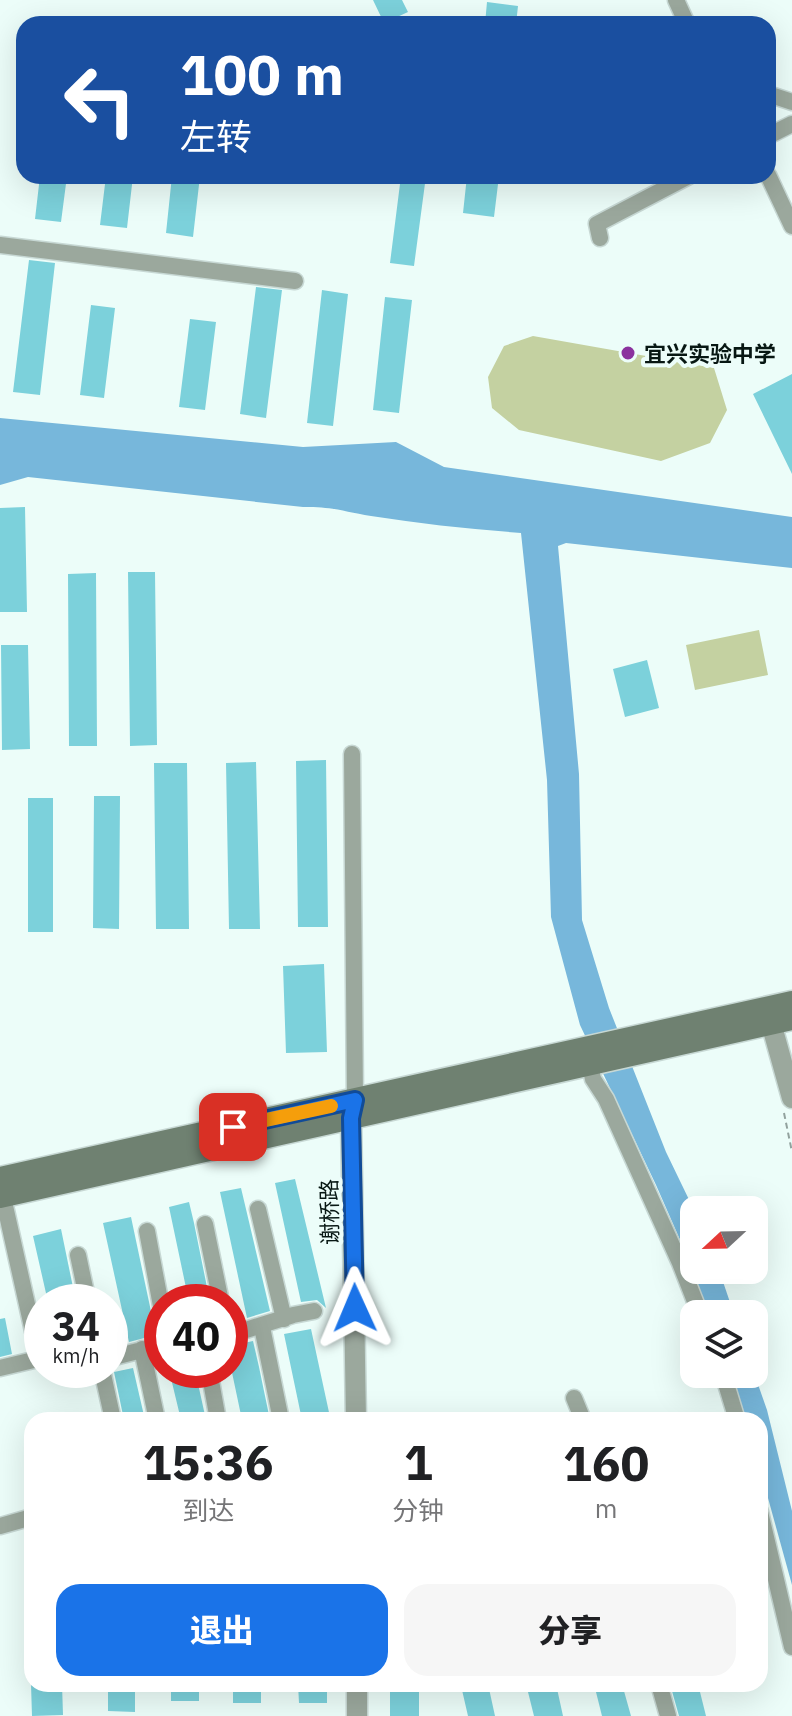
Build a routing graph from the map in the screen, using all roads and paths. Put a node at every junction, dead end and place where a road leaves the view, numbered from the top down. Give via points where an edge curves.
1 (674, 184) edge
2 (772, 184) edge
3 (792, 226) edge
4 (600, 238) dead end
5 (0, 245) edge
6 (295, 281) dead end
7 (352, 754) dead end
8 (785, 1016) edge
9 (588, 1057) junction
10 (792, 1098) edge
11 (353, 1109) junction
12 (1, 1191) edge
13 (258, 1209) dead end
14 (205, 1224) dead end
15 (147, 1231) dead end
16 (78, 1255) dead end
17 (84, 1284) edge
18 (157, 1284) edge
19 (217, 1284) edge
20 (24, 1289) edge
21 (695, 1300) edge
22 (314, 1311) dead end
23 (284, 1319) junction
24 (262, 1327) junction
25 (248, 1330) edge
26 (142, 1349) joint
27 (128, 1353) edge
28 (24, 1362) edge
29 (0, 1368) edge
30 (106, 1388) edge
31 (212, 1388) edge
32 (727, 1388) edge
33 (574, 1398) dead end
34 (111, 1412) edge
35 (155, 1412) edge
36 (217, 1412) edge
37 (279, 1412) edge
38 (356, 1412) edge
39 (580, 1412) edge
40 (735, 1412) edge
41 (24, 1519) edge
42 (0, 1526) edge
43 (768, 1546) edge
44 (792, 1647) edge
45 (357, 1692) edge
46 (661, 1692) edge
47 (357, 1716) edge
48 (668, 1716) edge

1 - 4 street via 597,224
2 - 3 street
5 - 6 street
7 - 11 street
8 - 9 main road
8 - 10 street
9 - 11 main road
9 - 21 street via 593,1079
11 - 12 main road
11 - 38 street, 谢桥路
12 - 20 street
13 - 23 street
14 - 19 street
15 - 18 street
16 - 17 street
22 - 23 street
23 - 24 street
24 - 25 street
24 - 37 street
26 - 27 street
26 - 35 street
28 - 29 street
30 - 34 street
31 - 36 street
32 - 40 street
33 - 39 street
41 - 42 street
43 - 44 street
45 - 47 street
46 - 48 street

